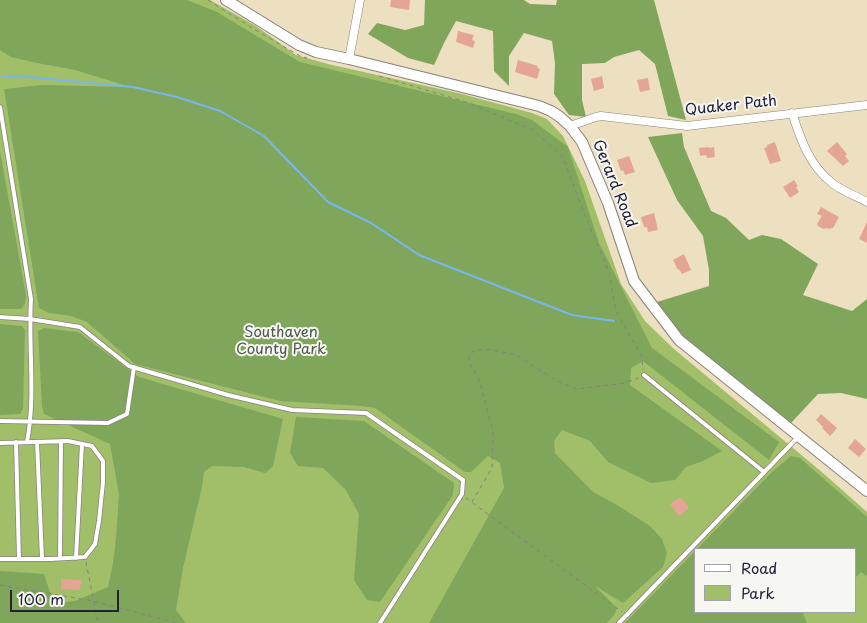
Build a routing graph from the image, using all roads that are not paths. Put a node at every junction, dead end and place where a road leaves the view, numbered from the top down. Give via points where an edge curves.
1 (226, 0) edge
2 (360, 0) edge
3 (349, 59) junction
4 (867, 104) edge
5 (0, 107) edge
6 (792, 113) junction
7 (570, 126) junction
8 (867, 202) edge
9 (0, 317) edge
10 (30, 319) junction
11 (134, 367) junction
12 (644, 375) road end
13 (0, 421) edge
14 (31, 421) junction
15 (799, 436) junction
16 (61, 441) junction
17 (16, 442) junction
18 (27, 442) junction
19 (37, 442) junction
20 (0, 443) edge
21 (82, 444) junction
22 (764, 472) junction
23 (867, 490) edge
24 (0, 558) edge
25 (60, 558) junction
26 (76, 558) junction
27 (19, 559) junction
28 (42, 559) junction
29 (380, 623) edge
30 (619, 623) edge

1 - 3 street, Gerard Road via 307,49
2 - 3 street
3 - 7 street, Gerard Road via 539,106
4 - 6 street, Quaker Path
5 - 10 lane via 31,299
6 - 7 street, Quaker Path via 683,126 596,117
6 - 8 street via 803,147 814,166 833,184
7 - 15 street, Gerard Road via 582,142 639,287 679,340
9 - 10 lane
10 - 11 lane via 80,327
10 - 14 lane
11 - 14 lane via 127,414 108,423
11 - 29 lane via 292,410 366,413 463,480 462,494
12 - 22 lane
13 - 14 lane
14 - 18 lane
15 - 22 lane
15 - 23 street, Gerard Road
16 - 19 lane
16 - 21 lane
16 - 25 lane
17 - 18 lane
17 - 20 lane
17 - 27 lane
18 - 19 lane
19 - 28 lane
21 - 26 lane
21 - 26 lane via 92,446 104,461 95,544 85,557
22 - 30 lane
24 - 27 lane
25 - 26 lane
25 - 28 lane
27 - 28 lane

